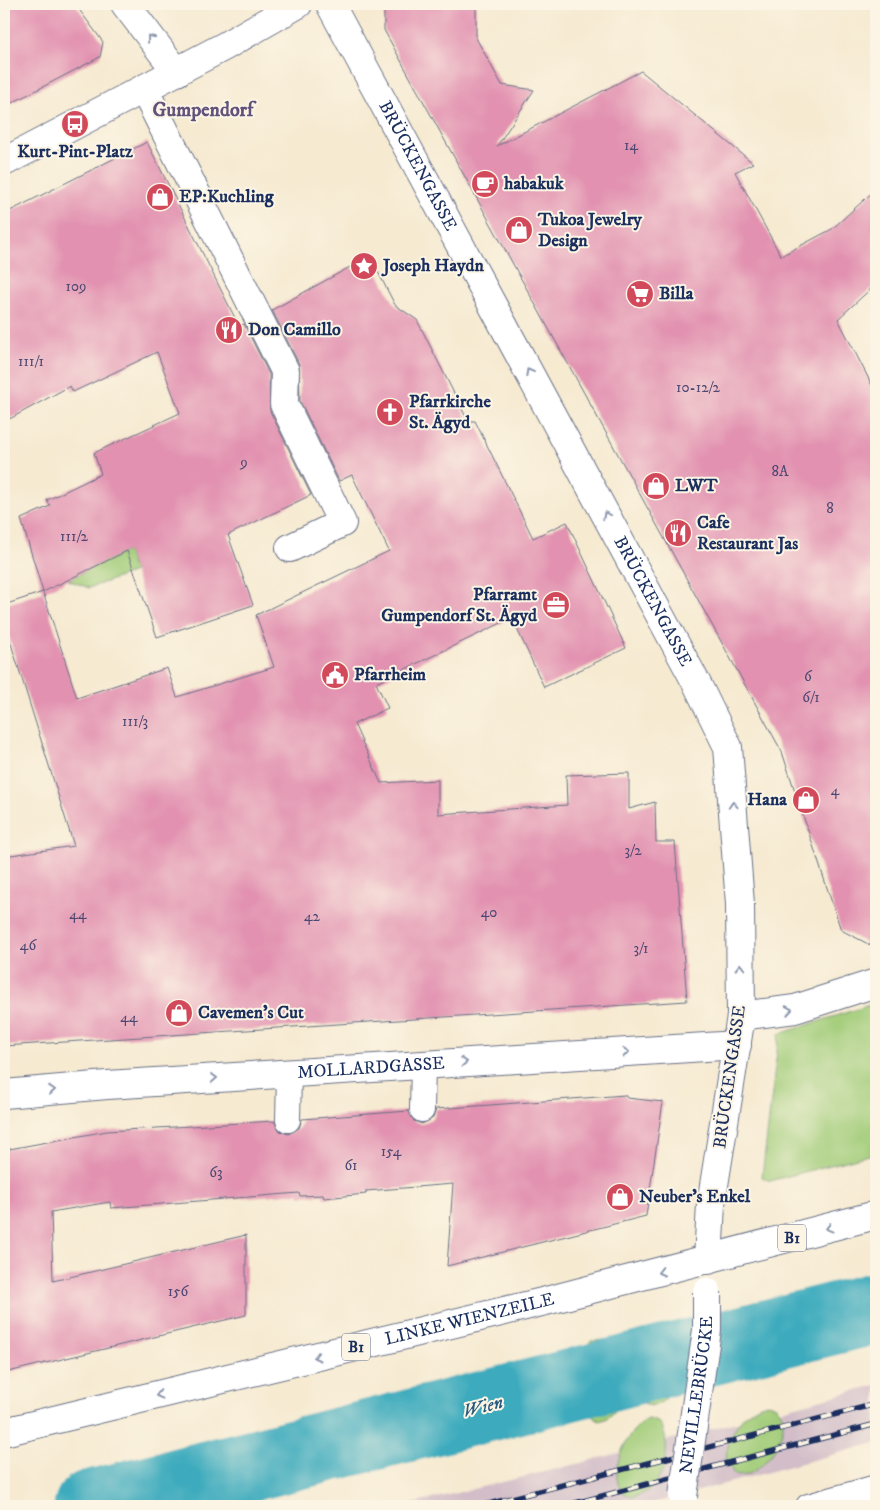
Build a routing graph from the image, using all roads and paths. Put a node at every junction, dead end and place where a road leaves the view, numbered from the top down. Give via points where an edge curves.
1 (124, 4) edge
2 (298, 4) edge
3 (330, 4) edge
4 (177, 72) junction
5 (144, 89) junction
6 (4, 162) edge
7 (290, 548) dead end
8 (876, 983) edge
9 (741, 1016) junction
10 (737, 1045) junction
11 (423, 1065) junction
12 (288, 1073) junction
13 (4, 1094) edge
14 (422, 1110) dead end
15 (288, 1120) dead end
16 (876, 1215) edge
17 (708, 1260) junction
18 (707, 1292) joint
19 (4, 1432) edge
20 (876, 1488) edge
21 (680, 1501) edge
22 (808, 1506) edge

4 -> 1 street
2 - 4 street
9 -> 3 street, BRÜCKENGASSE via 740,904 728,748 692,675
4 - 5 street
5 - 6 street
5 - 7 street via 285,370 284,404 342,524
9 -> 8 street via 795,1009
9 - 10 street, BRÜCKENGASSE
11 -> 10 street, MOLLARDGASSE
10 - 17 street, BRÜCKENGASSE via 711,1204
11 - 12 street, MOLLARDGASSE
11 - 14 lane
13 -> 12 street, MOLLARDGASSE
12 - 15 lane
16 -> 17 street, LINKE WIENZEILE / B1
17 - 18 street, BRÜCKENGASSE
17 -> 19 street, LINKE WIENZEILE / B1
18 - 21 street, NEVILLEBRÜCKE, bridge via 707,1330
20 - 22 lane

